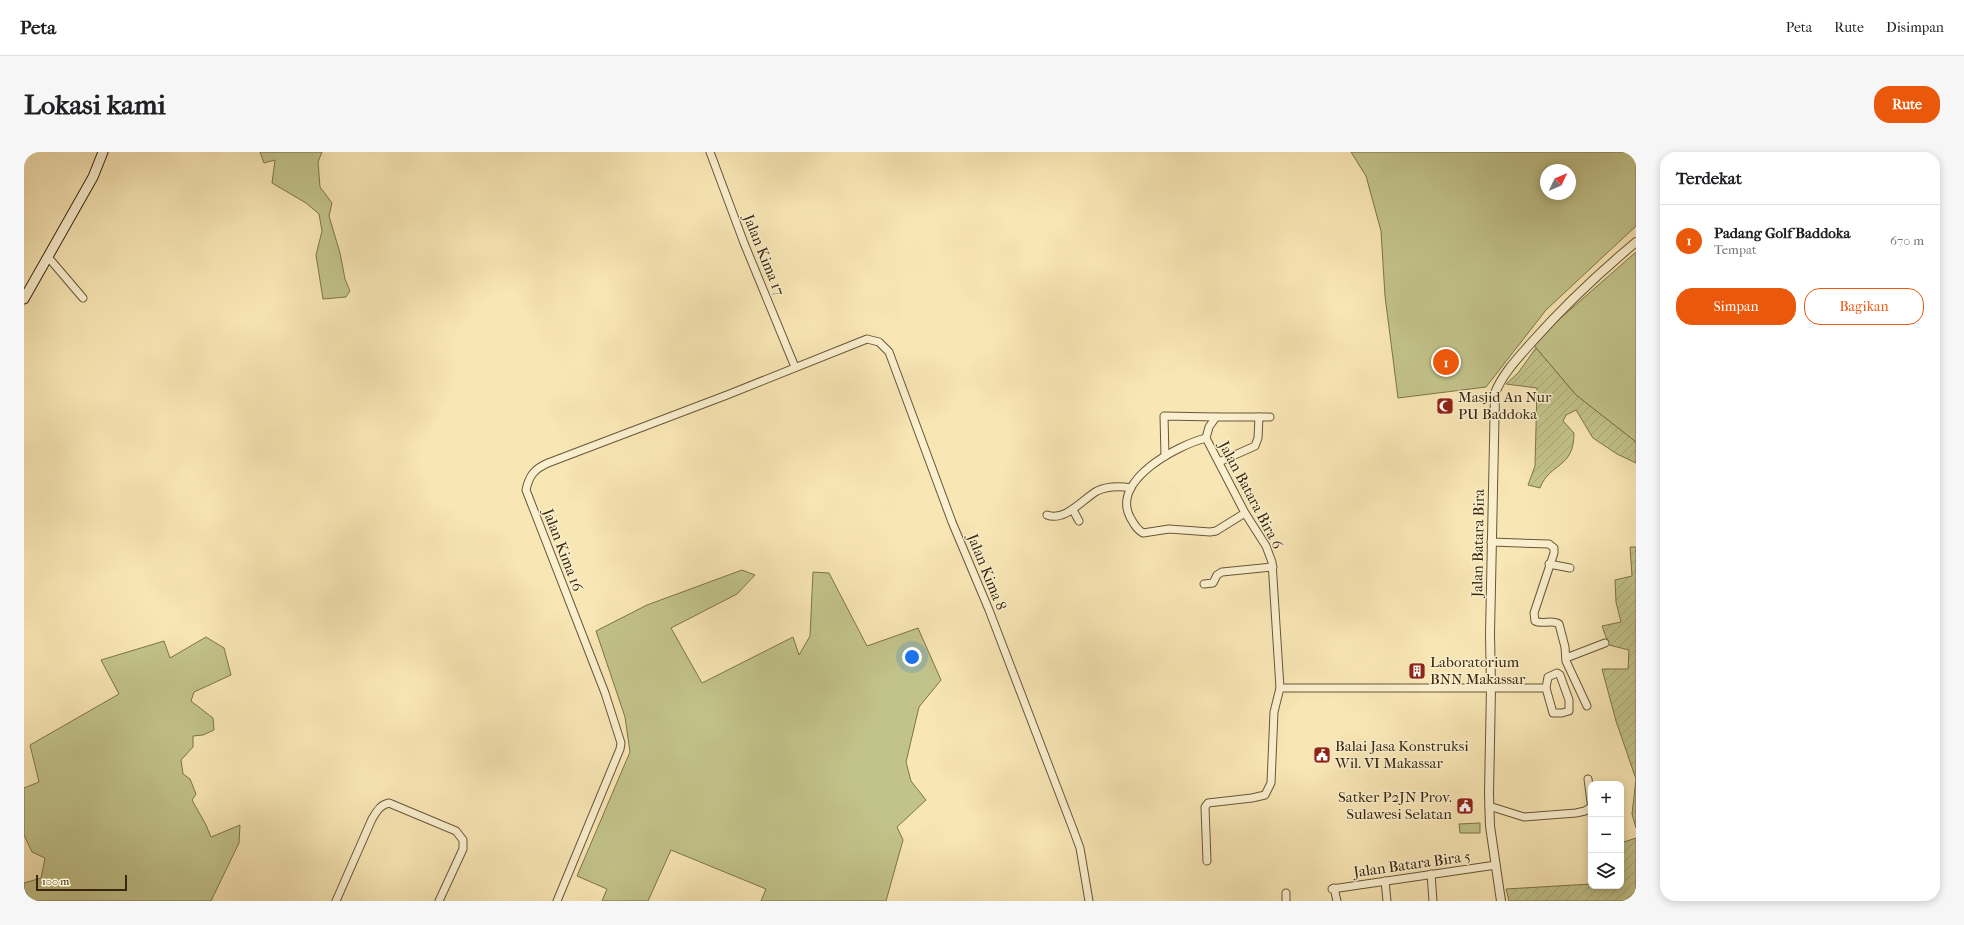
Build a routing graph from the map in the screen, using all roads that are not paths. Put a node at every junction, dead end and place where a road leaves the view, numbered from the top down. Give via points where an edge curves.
1 (103, 152) edge
2 (710, 152) edge
3 (1636, 242) edge
4 (48, 257) junction
5 (83, 298) dead end
6 (24, 299) edge
7 (795, 366) junction
8 (1216, 417) junction
9 (1259, 417) junction
10 (1270, 417) dead end
11 (1206, 438) junction
12 (1165, 456) junction
13 (1218, 462) junction
14 (1131, 488) junction
15 (1073, 510) junction
16 (1245, 513) junction
17 (1047, 515) dead end
18 (1079, 521) dead end
19 (1491, 542) junction
20 (1549, 564) junction
21 (1273, 567) junction
22 (1570, 568) dead end
23 (1204, 584) dead end
24 (1605, 643) dead end
25 (1566, 658) junction
26 (1491, 687) junction
27 (1280, 688) junction
28 (1546, 688) junction
29 (1587, 706) dead end
30 (1489, 806) junction
31 (1588, 809) edge
32 (1207, 861) dead end
33 (1496, 865) junction
34 (1430, 874) junction
35 (1386, 881) junction
36 (1286, 893) dead end
37 (336, 901) edge
38 (439, 901) edge
39 (557, 901) edge
40 (1089, 901) edge
41 (1286, 901) edge
42 (1337, 901) edge
43 (1387, 901) edge
44 (1433, 901) edge
45 (1501, 901) edge

1 - 4 main road via 93,177
2 - 7 street, Jalan Kima 17
3 - 19 street, Jalan Batara Bira via 1552,320 1513,363 1499,384 1494,400
4 - 5 street
4 - 6 main road
7 - 39 street, Jalan Kima 16 via 727,395 548,463 538,468 528,480 526,490 605,693 621,743
7 - 40 street, Jalan Kima 8 via 867,339 879,342 889,352 952,522 989,610 1080,848
8 - 9 street
8 - 11 street via 1209,427
8 - 12 street via 1164,416
9 - 10 street
9 - 13 street via 1258,441 1255,446
11 - 12 street via 1184,445
11 - 13 street, Jalan Batara Bira 6
12 - 14 street via 1140,476
13 - 16 street, Jalan Batara Bira 6
14 - 15 street via 1113,486 1097,492
14 - 16 street via 1126,506 1137,529 1143,533 1169,529 1210,532 1220,529
15 - 17 street via 1054,516
15 - 18 street
16 - 21 street, Jalan Batara Bira 6 via 1266,546
19 - 20 street via 1551,545 1555,549
19 - 26 street, Jalan Batara Bira
20 - 22 street
20 - 25 street via 1534,613 1535,621 1558,623
21 - 23 street via 1222,572 1217,575 1214,583
21 - 27 street, Jalan Batara Bira 6
24 - 25 street
25 - 29 street
26 - 27 street
26 - 28 street
26 - 30 street, Jalan Batara Bira
27 - 32 street, Jalan Batara Bira 6 via 1274,712 1271,784 1265,795 1208,803 1205,808
28 - 28 street via 1553,713 1569,710 1569,700 1559,674 1554,673 1548,677
30 - 31 street via 1524,817 1576,813
30 - 33 street, Jalan Batara Bira
33 - 34 street, Jalan Batara Bira 5
33 - 45 street, Jalan Batara Bira
34 - 35 street, Jalan Batara Bira 5
34 - 44 street
35 - 42 street, Jalan Batara Bira 5 via 1333,888
35 - 43 street
36 - 41 street
37 - 38 street via 372,819 378,810 389,803 456,831 462,837 463,848

